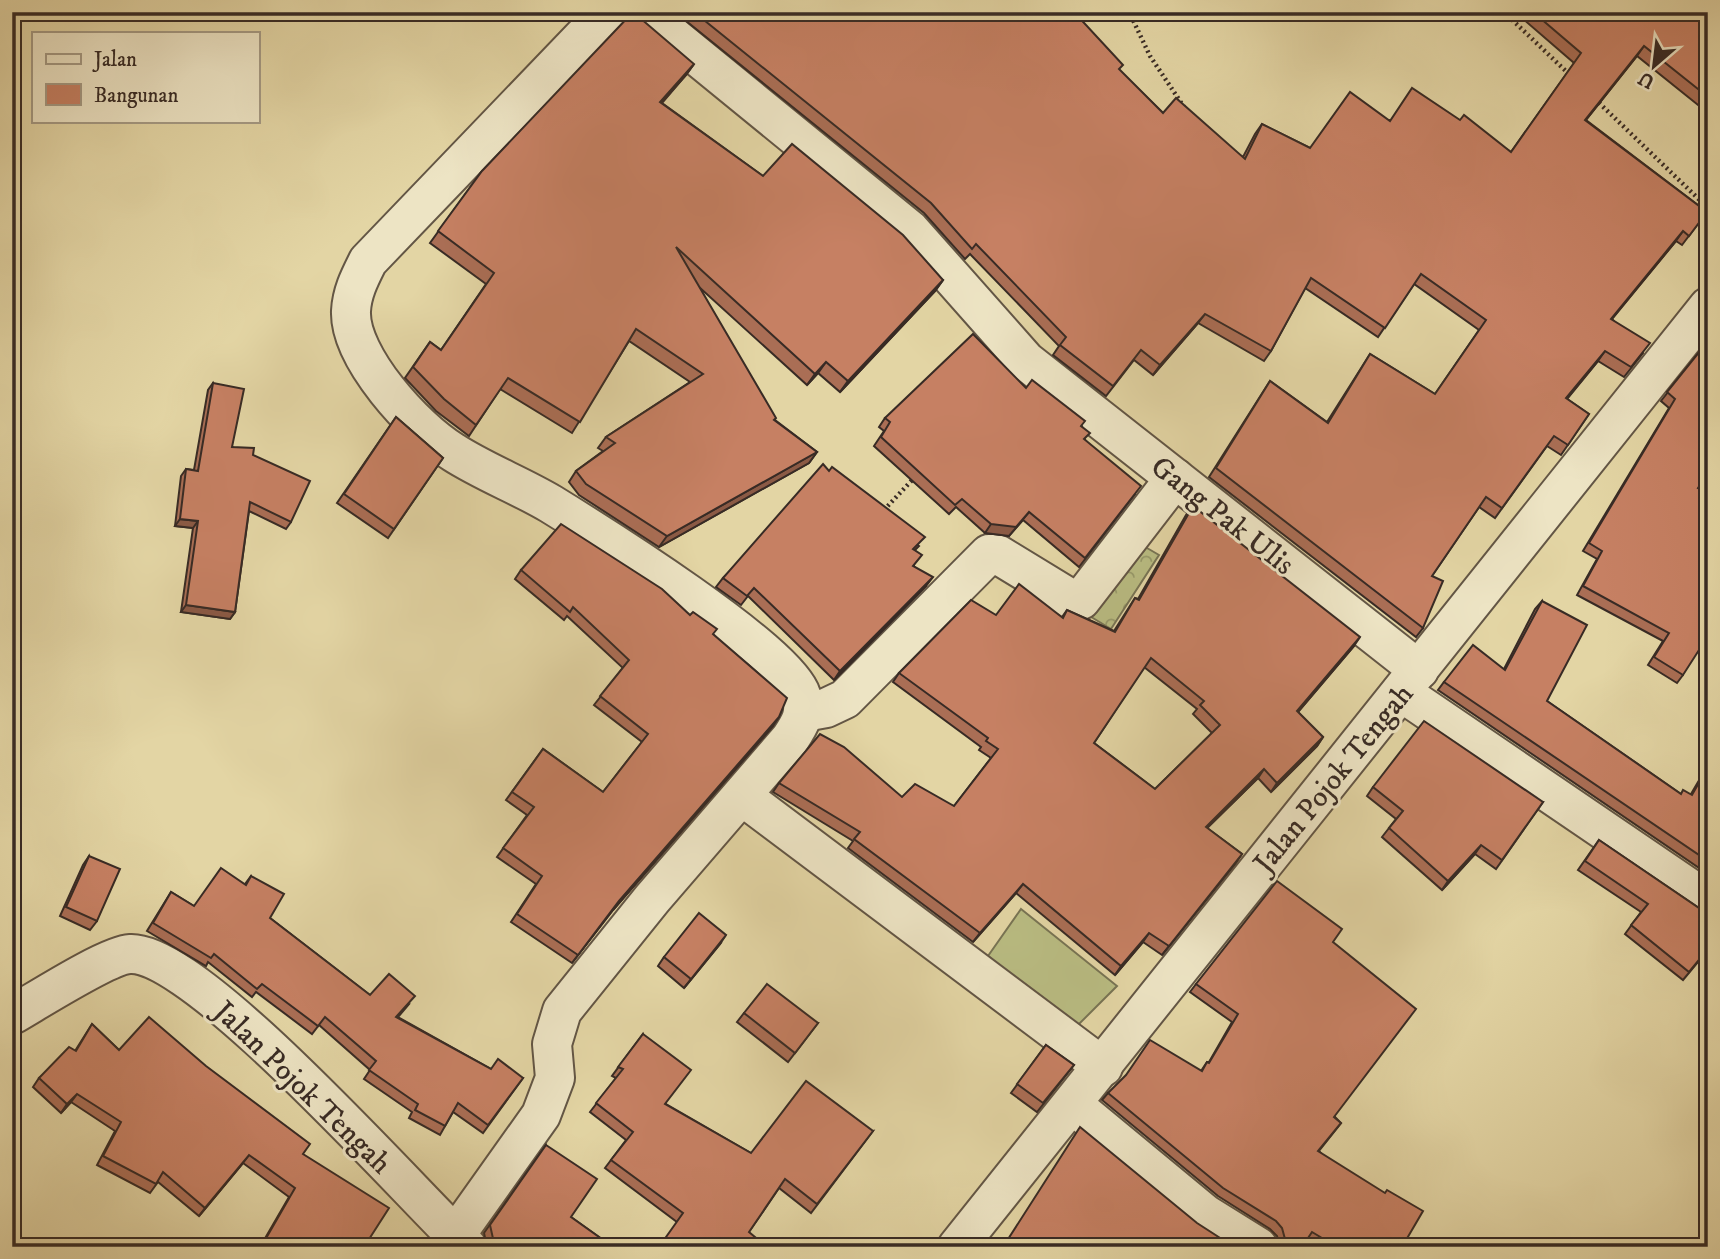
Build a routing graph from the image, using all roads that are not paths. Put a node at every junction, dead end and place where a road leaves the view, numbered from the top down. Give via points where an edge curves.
1 (607, 12) edge
2 (643, 12) edge
3 (1708, 307) edge
4 (1175, 478) junction
5 (1410, 681) junction
6 (804, 712) junction
7 (743, 796) junction
8 (1708, 901) edge
9 (12, 1015) edge
10 (1103, 1067) junction
11 (1072, 1104) junction
12 (461, 1241) edge
13 (957, 1247) edge
14 (1258, 1247) edge

1 - 6 street via 368,261 356,285 351,311 355,336 402,411 428,436 553,505 730,623 791,678 801,693
2 - 4 street, Gang Pak Ulis via 910,230 1026,361
3 - 5 street, Jalan Pojok Tengah
4 - 5 street, Gang Pak Ulis
4 - 6 street via 1081,600 1074,601 997,554 989,554 845,699
5 - 8 street, Gang Pak Ulis
5 - 10 street, Jalan Pojok Tengah
6 - 7 street via 790,739
7 - 10 street
7 - 12 street via 562,1011 552,1044 555,1078 541,1115
9 - 12 street, Jalan Pojok Tengah via 129,954 154,959 255,1033
10 - 11 street, Jalan Pojok Tengah
11 - 13 street, Jalan Pojok Tengah
11 - 14 street via 1205,1213

